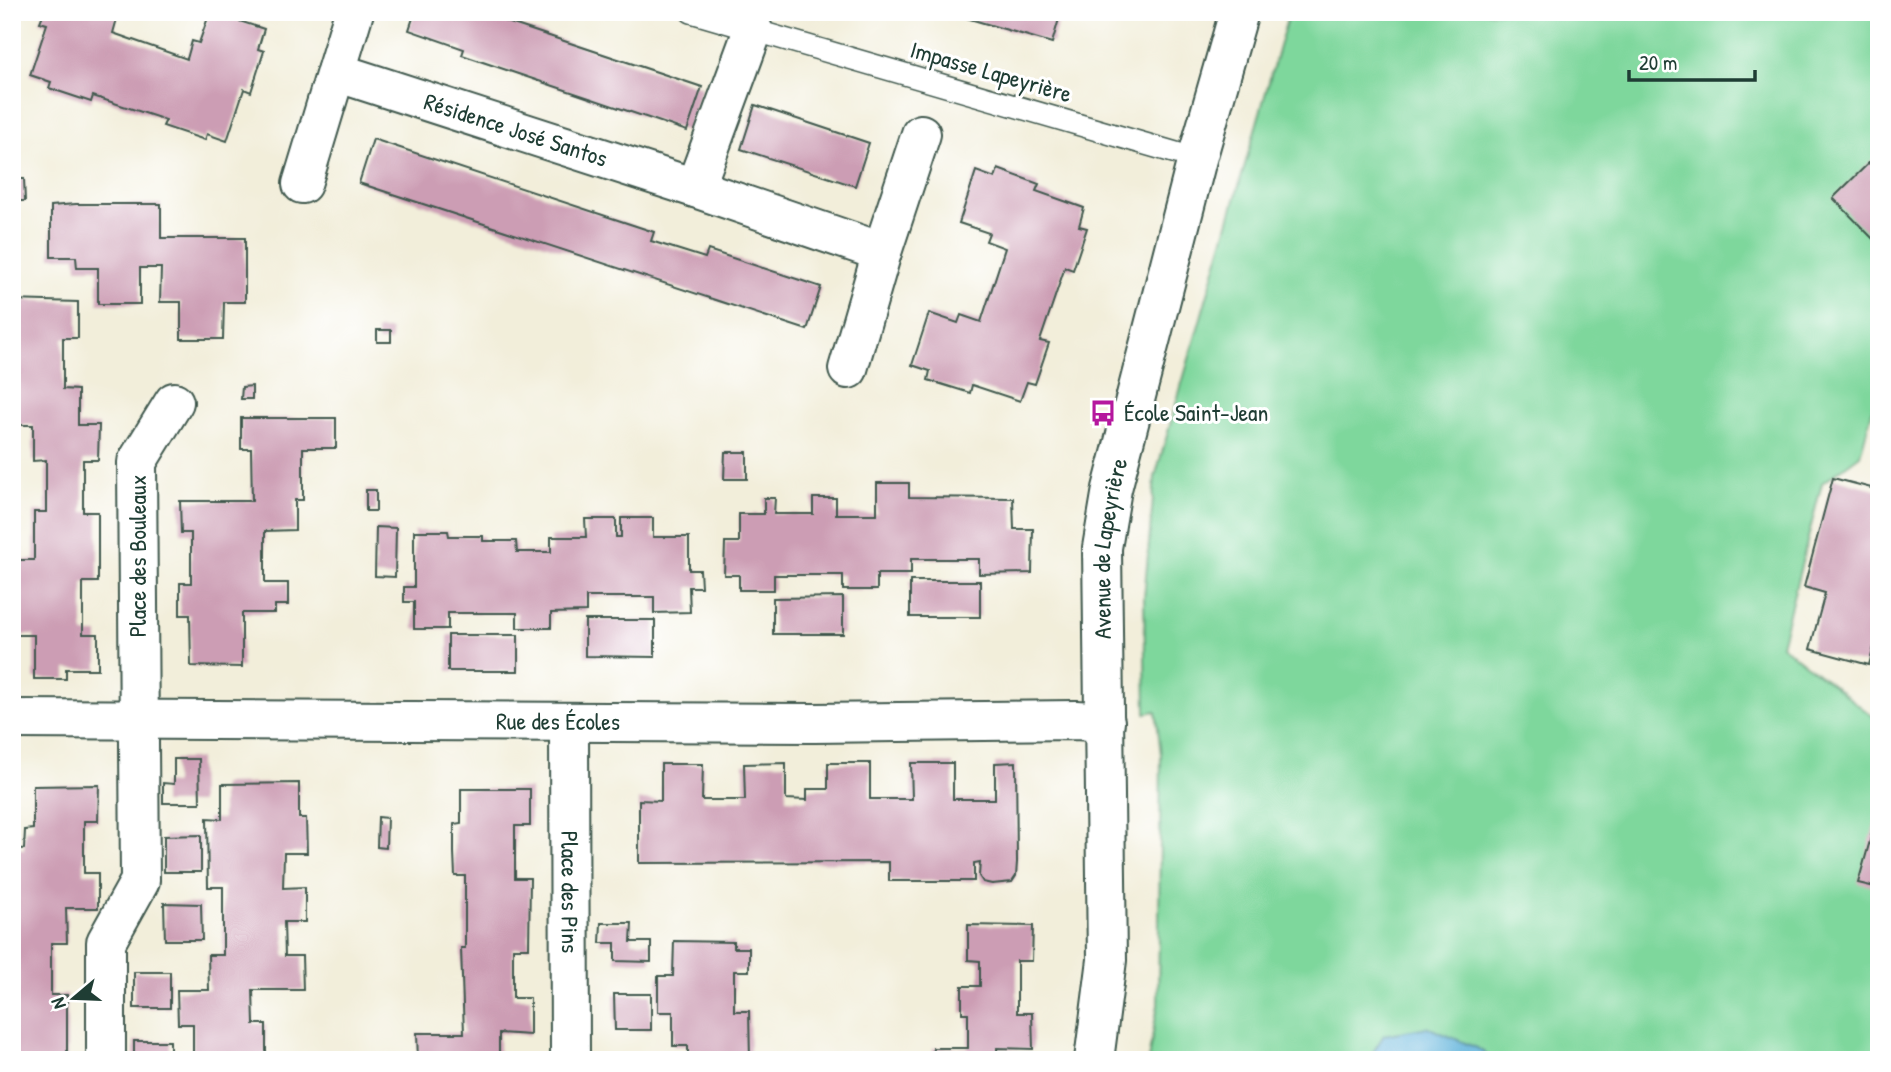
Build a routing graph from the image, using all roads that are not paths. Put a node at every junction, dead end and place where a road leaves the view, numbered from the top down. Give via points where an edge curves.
1 (354, 12) edge
2 (691, 12) edge
3 (1239, 12) edge
4 (752, 30) junction
5 (336, 72) junction
6 (921, 134) dead end
7 (1197, 159) junction
8 (302, 184) dead end
9 (695, 188) junction
10 (882, 252) junction
11 (848, 369) dead end
12 (173, 402) dead end
13 (12, 719) edge
14 (139, 719) junction
15 (569, 722) junction
16 (1105, 722) junction
17 (106, 1060) edge
18 (570, 1060) edge
19 (1094, 1060) edge

1 - 5 street
2 - 4 lane, Impasse Lapeyrière
3 - 7 street, Avenue de Lapeyrière
4 - 7 lane, Impasse Lapeyrière
4 - 9 street
5 - 8 street
5 - 9 street, Résidence José Santos
6 - 10 street
7 - 16 street, Avenue de Lapeyrière via 1112,489 1102,548
9 - 10 street, Résidence José Santos
10 - 11 street
12 - 14 street, Place des Bouleaux via 137,462
13 - 14 street, Rue des Écoles
14 - 15 street, Rue des Écoles
14 - 17 street, Place des Bouleaux via 140,881 106,942
15 - 16 street, Rue des Écoles
15 - 18 street, Place des Pins
16 - 19 street, Avenue de Lapeyrière via 1107,960

